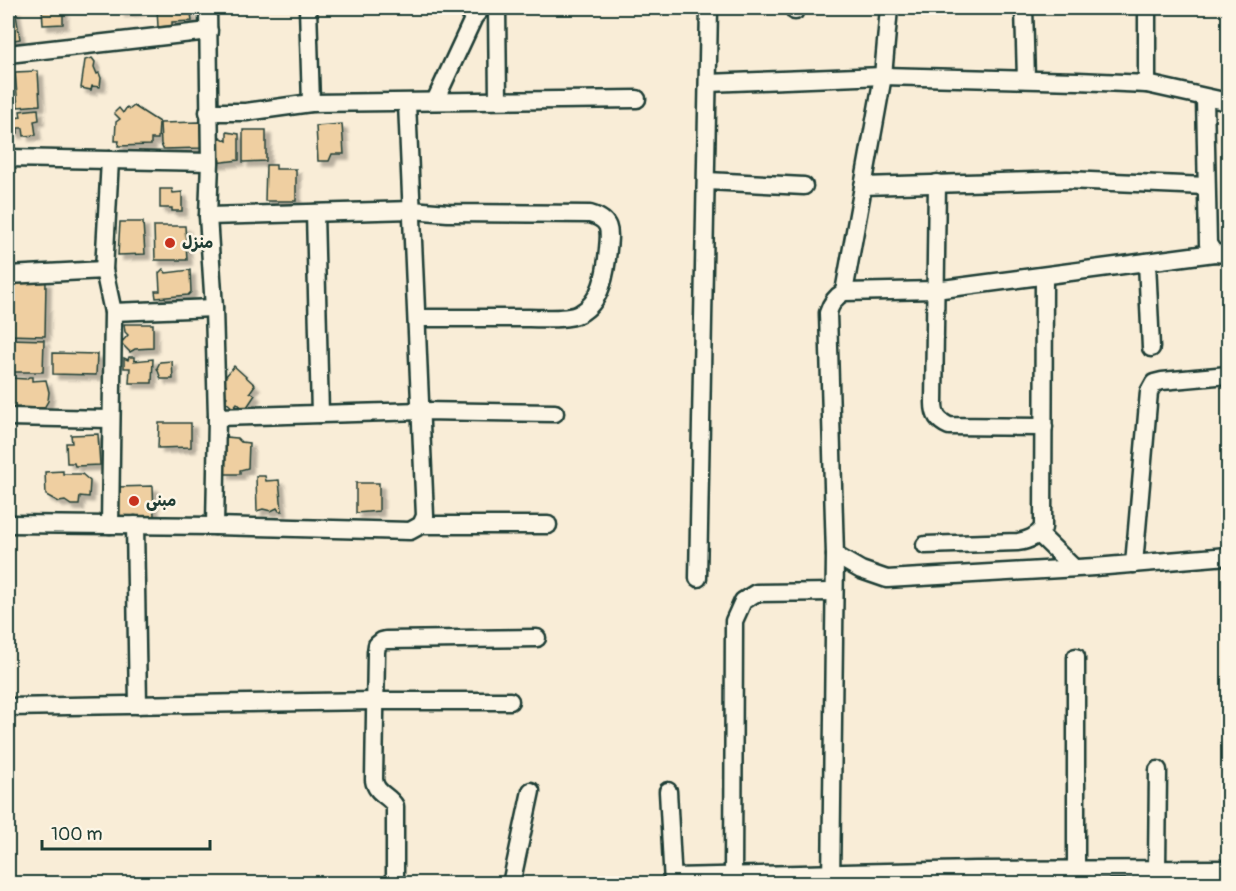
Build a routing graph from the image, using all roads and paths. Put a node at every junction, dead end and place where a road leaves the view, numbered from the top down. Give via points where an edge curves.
1 (208, 8) edge
2 (308, 8) edge
3 (482, 8) edge
4 (497, 8) edge
5 (709, 8) edge
6 (889, 8) edge
7 (1024, 8) edge
8 (1147, 8) edge
9 (209, 31) junction
10 (8, 54) edge
11 (883, 76) junction
12 (1026, 79) junction
13 (708, 83) junction
14 (1147, 84) junction
15 (1205, 98) junction
16 (638, 99) dead end
17 (498, 100) junction
18 (435, 101) junction
19 (1228, 102) edge
20 (310, 103) junction
21 (407, 103) junction
22 (208, 112) junction
23 (8, 158) edge
24 (110, 160) junction
25 (210, 162) junction
26 (706, 181) junction
27 (937, 183) junction
28 (804, 186) dead end
29 (863, 186) junction
30 (1206, 186) junction
31 (412, 210) junction
32 (315, 213) junction
33 (208, 216) junction
34 (1222, 254) edge
35 (1147, 262) junction
36 (104, 270) junction
37 (8, 275) edge
38 (1044, 276) junction
39 (935, 290) junction
40 (844, 292) junction
41 (214, 308) junction
42 (113, 312) junction
43 (417, 318) junction
44 (1150, 348) dead end
45 (1228, 375) edge
46 (422, 411) junction
47 (555, 413) dead end
48 (320, 414) junction
49 (8, 417) edge
50 (217, 417) junction
51 (110, 419) junction
52 (1044, 427) junction
53 (8, 524) edge
54 (110, 525) junction
55 (135, 525) junction
56 (421, 525) junction
57 (548, 525) dead end
58 (215, 526) junction
59 (1039, 534) junction
60 (925, 545) dead end
61 (835, 555) junction
62 (1228, 556) edge
63 (1134, 564) junction
64 (1074, 568) junction
65 (698, 578) dead end
66 (834, 592) junction
67 (537, 638) dead end
68 (1076, 657) dead end
69 (375, 701) junction
70 (510, 701) dead end
71 (138, 705) junction
72 (8, 707) edge
73 (1158, 770) dead end
74 (531, 791) dead end
75 (668, 791) dead end
76 (1076, 869) junction
77 (1157, 869) junction
78 (1228, 869) edge
79 (1116, 876) edge
80 (1176, 876) edge
81 (976, 877) edge
82 (831, 878) edge
83 (891, 878) edge
84 (673, 880) edge
85 (733, 880) edge
86 (396, 884) edge
87 (511, 884) edge

1 - 9 street
2 - 20 street
3 - 18 street via 474,17
4 - 17 street
5 - 13 street
6 - 11 street
7 - 12 street
8 - 14 street
9 - 10 street
9 - 22 street
11 - 12 street
11 - 13 street
11 - 29 street
12 - 14 street
13 - 26 street
14 - 15 street
15 - 19 street
15 - 30 street
16 - 17 street
17 - 18 street
18 - 21 street
20 - 21 street
20 - 22 street via 246,112
21 - 31 street
22 - 25 street
23 - 24 street
24 - 25 street
24 - 36 street
25 - 33 street
26 - 28 street
26 - 65 street
27 - 29 street
27 - 30 street via 1067,180
27 - 39 street
29 - 40 street
30 - 34 street via 1210,250
31 - 32 street
31 - 43 street
31 - 43 street via 590,214 600,217 610,232 602,286 595,300 578,315
32 - 33 street
32 - 48 street
33 - 41 street
34 - 35 street
35 - 38 street
35 - 44 street
36 - 37 street
36 - 42 street
38 - 39 street
38 - 52 street
39 - 40 street
39 - 52 street via 937,418 949,426
40 - 61 street via 830,304 828,313
41 - 42 street
41 - 50 street
42 - 51 street
43 - 46 street
45 - 63 street via 1162,381 1154,383 1149,392
46 - 47 street
46 - 48 street
46 - 56 street via 425,516
48 - 50 street
49 - 51 street
50 - 58 street
51 - 54 street
52 - 59 street via 1044,521
53 - 54 street
54 - 55 street
55 - 58 street
55 - 71 street
56 - 57 street
56 - 58 street via 410,531
59 - 60 street via 1018,542
59 - 64 street
61 - 64 street via 887,579
61 - 66 street
62 - 63 street
63 - 64 street
66 - 82 street
66 - 85 street via 756,593 743,601 734,621
67 - 69 street via 382,641 376,652
68 - 76 street
69 - 70 street
69 - 71 street
69 - 86 street via 375,784 395,806
71 - 72 street
73 - 77 street
74 - 87 street
75 - 84 street
76 - 79 street
76 - 81 street
77 - 79 street
77 - 80 street
78 - 80 street
81 - 83 street
82 - 83 street
82 - 85 street
84 - 85 street

